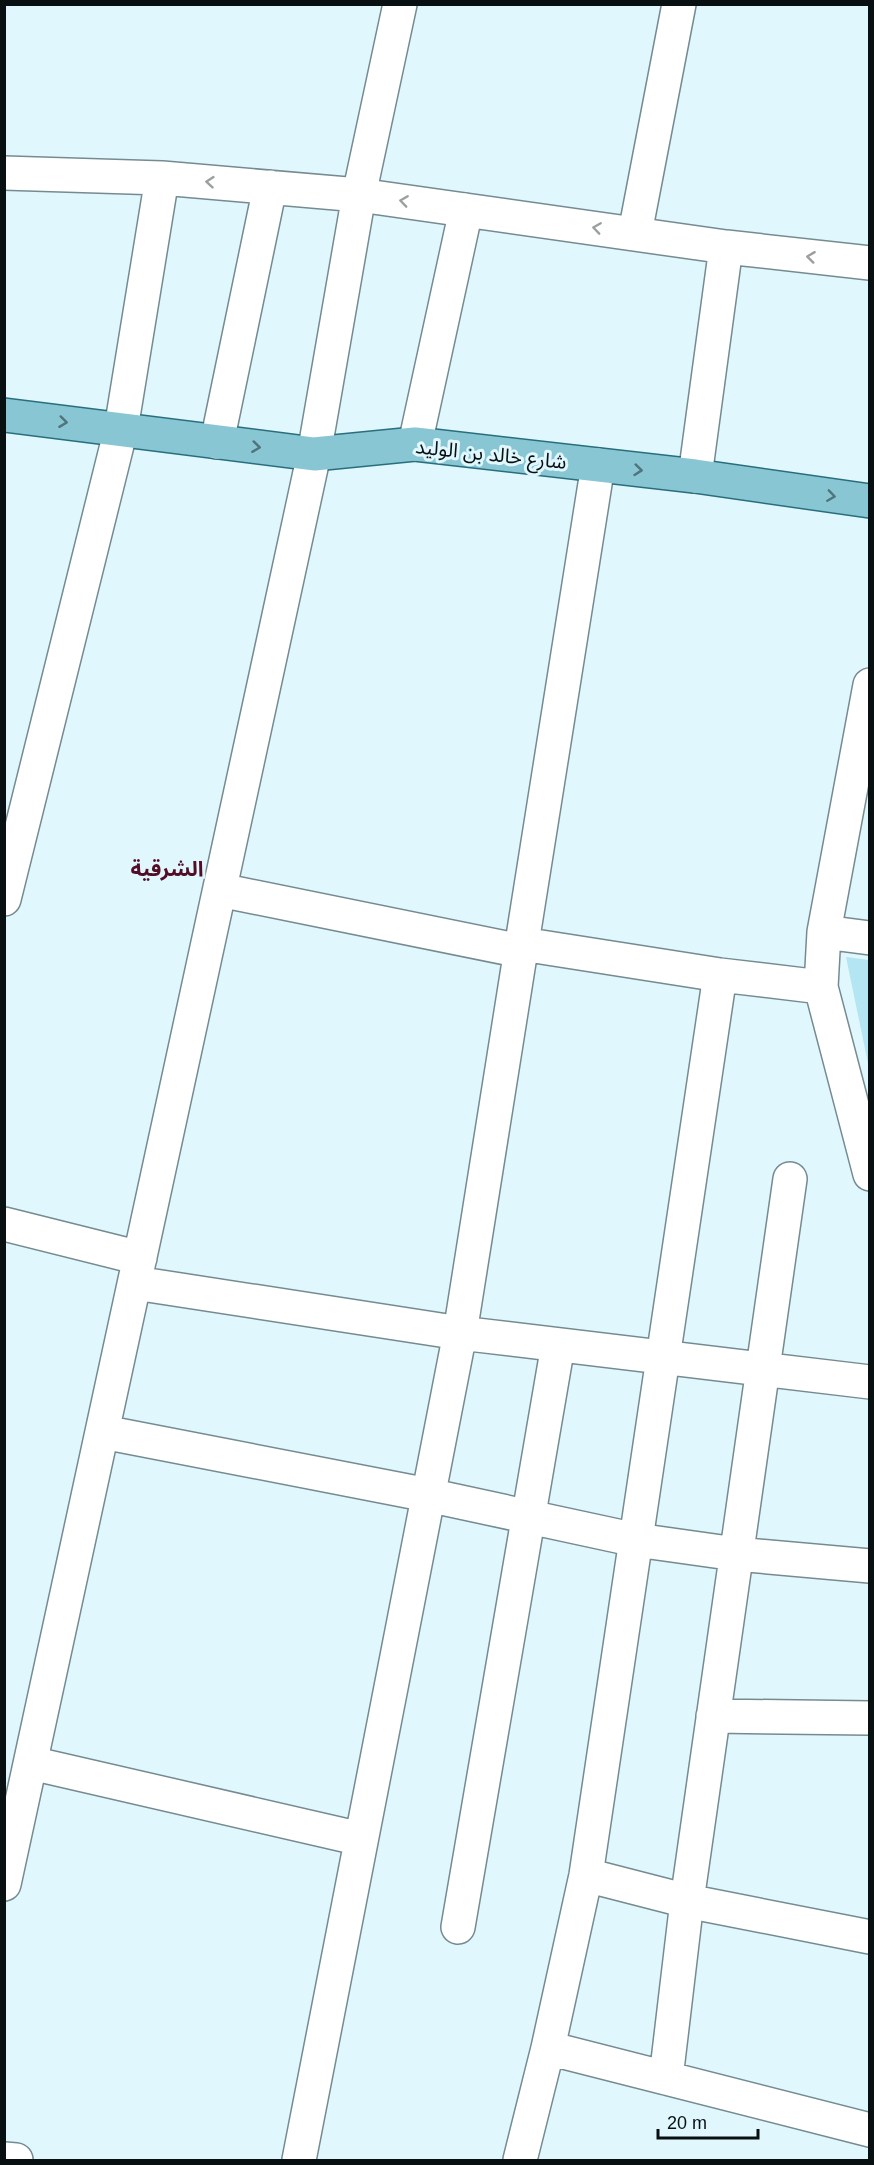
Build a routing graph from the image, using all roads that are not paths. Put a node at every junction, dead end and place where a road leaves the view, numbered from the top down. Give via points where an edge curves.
1 (400, 4) edge
2 (679, 4) edge
3 (4, 173) edge
4 (162, 178) junction
5 (270, 187) junction
6 (359, 195) junction
7 (466, 210) junction
8 (635, 233) junction
9 (726, 247) junction
10 (870, 263) edge
11 (4, 415) edge
12 (121, 429) junction
13 (217, 442) junction
14 (415, 444) junction
15 (314, 454) junction
16 (597, 465) junction
17 (695, 476) junction
18 (870, 501) edge
19 (870, 685) edge
20 (12, 840) edge
21 (220, 890) junction
22 (4, 899) edge
23 (824, 932) junction
24 (870, 938) edge
25 (521, 947) junction
26 (720, 975) junction
27 (821, 987) junction
28 (870, 1174) edge
29 (790, 1179) dead end
30 (4, 1224) edge
31 (137, 1270) junction
32 (460, 1333) junction
33 (558, 1345) junction
34 (663, 1358) junction
35 (763, 1369) junction
36 (870, 1382) edge
37 (103, 1432) junction
38 (428, 1495) junction
39 (529, 1517) junction
40 (636, 1540) junction
41 (736, 1554) junction
42 (870, 1566) edge
43 (713, 1716) junction
44 (870, 1718) edge
45 (31, 1763) junction
46 (361, 1839) junction
47 (586, 1875) junction
48 (4, 1884) edge
49 (687, 1901) junction
50 (458, 1927) dead end
51 (870, 1937) edge
52 (548, 2048) junction
53 (666, 2078) junction
54 (870, 2130) edge
55 (4, 2159) edge
56 (16, 2160) edge
57 (298, 2160) edge
58 (520, 2160) edge

1 - 6 street
2 - 8 street
3 - 4 street
5 -> 4 street
4 - 12 street
5 - 6 street
5 - 13 street
7 -> 6 street
6 - 15 street
8 -> 7 street
7 - 14 street
8 - 9 street
10 -> 9 street
9 - 17 street
11 -> 12 main road, شارع خالد بن الوليد
12 - 13 main road, شارع خالد بن الوليد
12 - 20 street
13 -> 15 main road, شارع خالد بن الوليد
14 - 15 main road, شارع خالد بن الوليد
14 - 16 main road, شارع خالد بن الوليد
15 - 21 street
16 -> 17 main road, شارع خالد بن الوليد
16 - 25 street
17 -> 18 main road, شارع خالد بن الوليد
19 - 23 street
20 - 22 street
21 - 25 street
21 - 31 street
23 - 24 street
23 - 27 street
25 - 26 street
25 - 32 street
26 - 27 street
26 - 34 street
27 - 28 street
29 - 35 street
30 - 31 street
31 - 32 street
31 - 37 street
32 - 33 street
32 - 38 street
33 - 34 street
33 - 39 street
34 - 35 street
34 - 40 street
35 - 36 street
35 - 41 street
37 - 38 street
37 - 45 street
38 - 39 street
38 - 46 street
39 - 40 street
39 - 50 street
40 - 41 street
40 - 47 street
41 - 42 street
41 - 43 street
43 - 44 street
43 - 49 street
45 - 46 street
45 - 48 street
46 - 57 street
47 - 49 street
47 - 52 street
49 - 51 street
49 - 53 street
52 - 53 street
52 - 58 street
53 - 54 street
55 - 56 street

